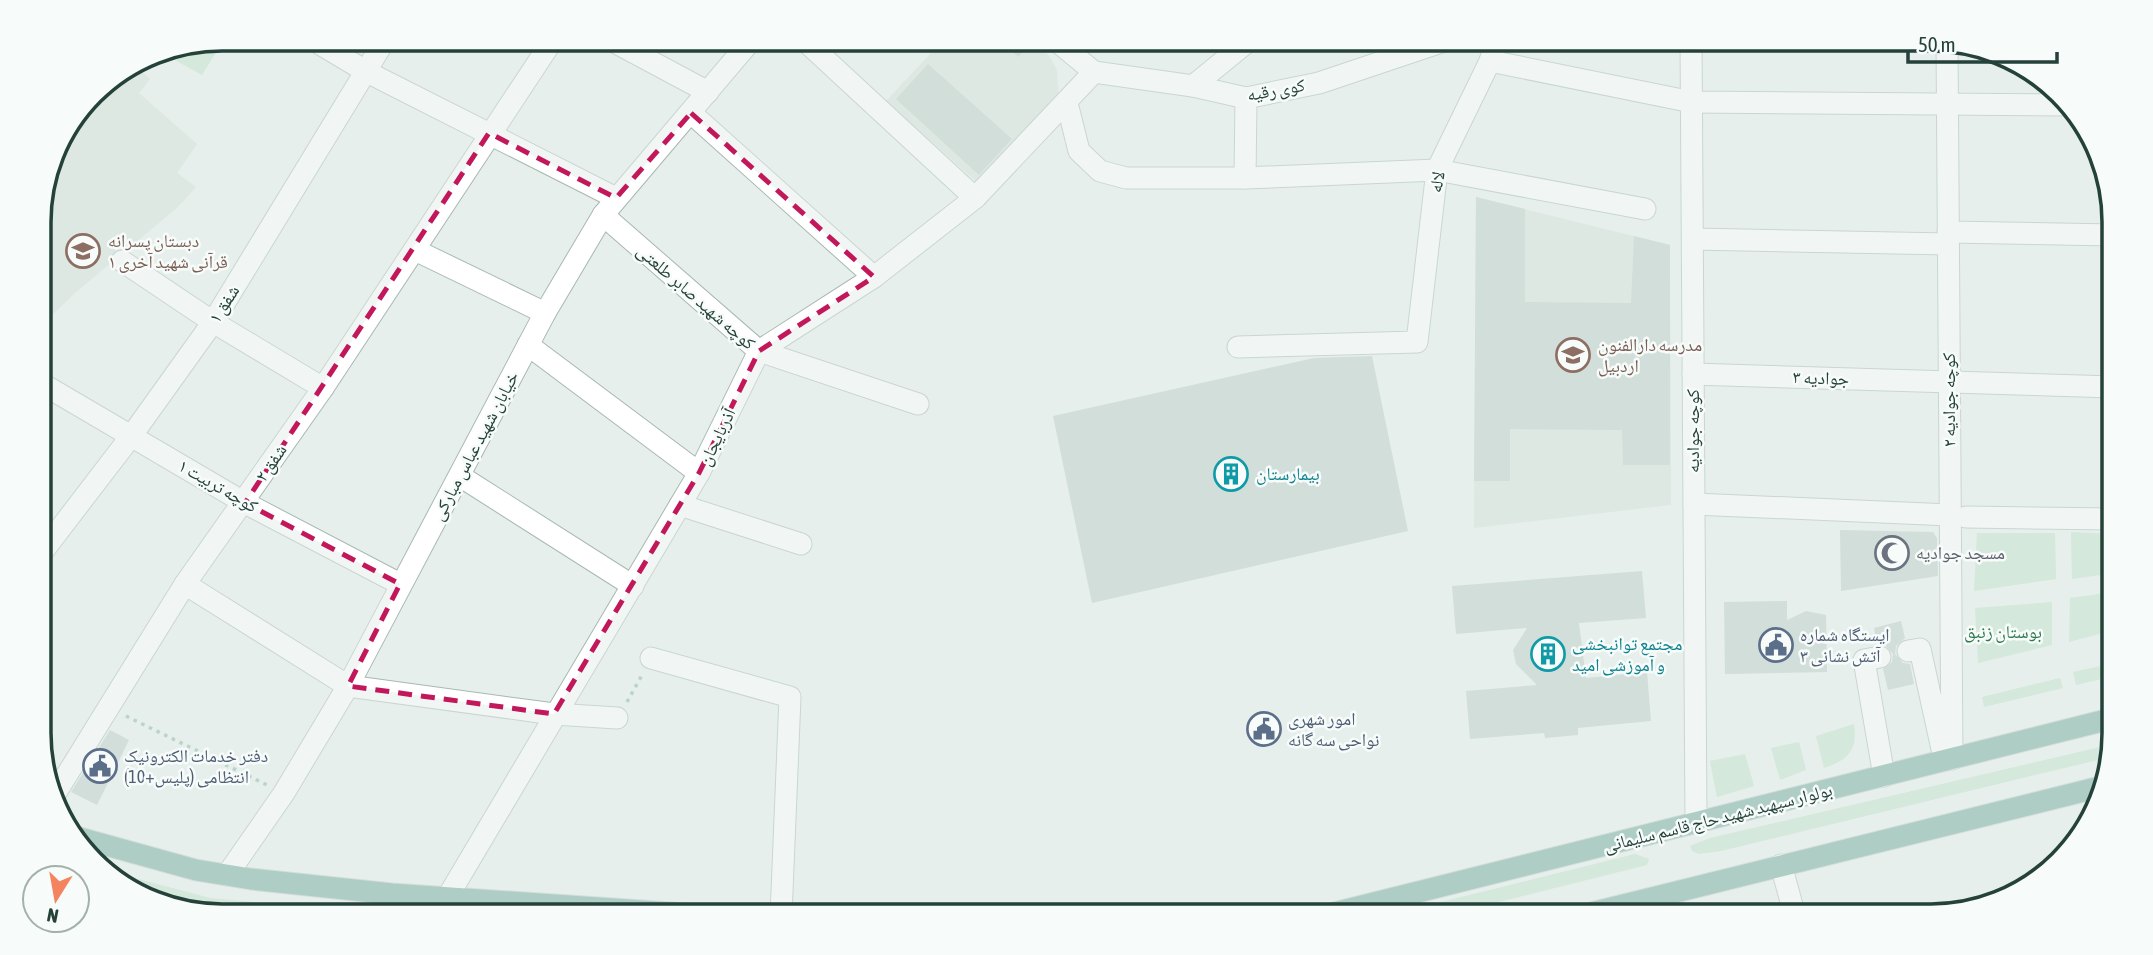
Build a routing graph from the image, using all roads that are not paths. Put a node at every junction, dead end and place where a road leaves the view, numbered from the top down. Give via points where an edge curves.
1 (332, 51) edge
2 (379, 51) edge
3 (545, 51) edge
4 (631, 51) edge
5 (742, 51) edge
6 (816, 51) edge
7 (1071, 51) edge
8 (1236, 51) edge
9 (1414, 51) edge
10 (1493, 51) edge
11 (1690, 51) edge
12 (1947, 52) edge
13 (1490, 61) junction
14 (367, 72) junction
15 (1094, 72) junction
16 (1192, 86) junction
17 (708, 92) junction
18 (1245, 98) junction
19 (1692, 102) junction
20 (1947, 102) junction
21 (1068, 103) junction
22 (2055, 105) edge
23 (691, 113) junction
24 (489, 133) junction
25 (1437, 170) junction
26 (1245, 178) junction
27 (975, 198) junction
28 (609, 207) junction
29 (1645, 209) dead end
30 (2102, 235) edge
31 (1948, 238) junction
32 (1693, 239) junction
33 (415, 250) junction
34 (122, 261) dead end
35 (874, 277) junction
36 (545, 313) junction
37 (214, 322) junction
38 (528, 345) junction
39 (1238, 347) dead end
40 (758, 351) junction
41 (1693, 374) junction
42 (1949, 382) junction
43 (2102, 387) edge
44 (323, 388) junction
45 (51, 389) edge
46 (918, 404) dead end
47 (132, 435) junction
48 (699, 473) junction
49 (460, 476) junction
50 (245, 503) junction
51 (1694, 504) junction
52 (680, 505) junction
53 (1958, 516) junction
54 (2102, 519) edge
55 (51, 541) edge
56 (801, 544) dead end
57 (185, 584) junction
58 (400, 584) junction
59 (633, 586) junction
60 (1909, 651) dead end
61 (1880, 657) dead end
62 (652, 658) road end
63 (348, 686) junction
64 (554, 714) junction
65 (617, 718) road end
66 (2102, 721) edge
67 (1948, 760) junction
68 (1884, 776) junction
69 (60, 786) edge
70 (2092, 789) edge
71 (1696, 823) junction
72 (89, 840) edge
73 (1781, 865) junction
74 (227, 875) junction
75 (447, 898) junction
76 (537, 904) edge
77 (781, 904) edge
78 (1370, 904) edge
79 (1627, 904) edge
80 (1792, 904) edge

1 - 14 street, کوچه شهید صابر طلعتی
2 - 14 street, شفق ۱
3 - 24 street, شفق ۲
4 - 17 street
5 - 17 street, خیابان شهید عباس مبارکی
6 - 27 street
7 - 15 street
8 - 16 street
9 - 18 street, کوی رقیه via 1319,83
10 - 13 street, لاله
11 - 19 street, کوچه جوادیه
12 - 20 street, کوچه جوادیه ۲
13 - 19 street
13 - 25 street, لاله
14 - 24 street, کوچه شهید صابر طلعتی
14 - 37 street, شفق ۱
15 - 16 street, کوی رقیه
15 - 21 street
16 - 18 street, کوی رقیه
17 - 23 street, خیابان شهید عباس مبارکی
18 - 26 street
19 - 20 street
19 - 32 street, کوچه جوادیه
20 - 22 street
20 - 31 street, کوچه جوادیه ۲
21 - 26 street via 1079,151 1100,171 1126,178
21 - 27 street
23 - 28 street, خیابان شهید عباس مبارکی
23 - 35 street
24 - 28 street, کوچه شهید صابر طلعتی
24 - 33 street, شفق ۲
25 - 26 street
25 - 29 street
25 - 39 street, لاله via 1419,337 1414,344
27 - 35 street
28 - 36 street, خیابان شهید عباس مبارکی
28 - 40 street, کوچه شهید صابر طلعتی
30 - 31 street
31 - 32 street
31 - 42 street, کوچه جوادیه ۲
32 - 41 street, کوچه جوادیه
33 - 36 street
33 - 44 street, شفق ۲
34 - 37 street
35 - 40 street
36 - 38 street, خیابان شهید عباس مبارکی
37 - 44 street
37 - 47 street, شفق ۱
38 - 48 street
38 - 49 street, خیابان شهید عباس مبارکی
40 - 46 street, کوچه شهید صابر طلعتی
40 - 48 street, آذربایجان
41 - 42 street, جوادیه ۳
41 - 51 street, کوچه جوادیه
42 - 43 street, جوادیه ۳
42 - 53 street, کوچه جوادیه ۲
44 - 50 street, شفق ۲
45 - 47 street, کوچه تربیت ۱
47 - 50 street, کوچه تربیت ۱
47 - 55 street, شفق ۱
48 - 52 street, آذربایجان
49 - 58 street, خیابان شهید عباس مبارکی
49 - 59 street
50 - 57 street, شفق ۲
50 - 58 street, کوچه تربیت ۱
51 - 53 street
51 - 71 street, کوچه جوادیه
52 - 56 street
52 - 59 street, آذربایجان
53 - 54 street
53 - 67 street, کوچه جوادیه ۲
57 - 63 street
57 - 69 street, شفق ۲
58 - 63 street, خیابان شهید عباس مبارکی
59 - 64 street, آذربایجان
60 - 67 street via 1920,649
61 - 68 street via 1864,660
62 - 77 street via 790,697
63 - 64 street
63 - 74 street, خیابان شهید عباس مبارکی via 284,793
64 - 65 street
64 - 75 street, آذربایجان
66 - 67 main road, بولوار سپهبد شهید حاج قاسم سلیمانی
67 - 68 main road, بولوار سپهبد شهید حاج قاسم سلیمانی
68 - 71 main road, بولوار سپهبد شهید حاج قاسم سلیمانی
70 - 73 main road
71 - 78 main road, بولوار سپهبد شهید حاج قاسم سلیمانی
72 - 74 main road
73 - 79 main road
73 - 80 street
74 - 75 main road
75 - 76 main road

